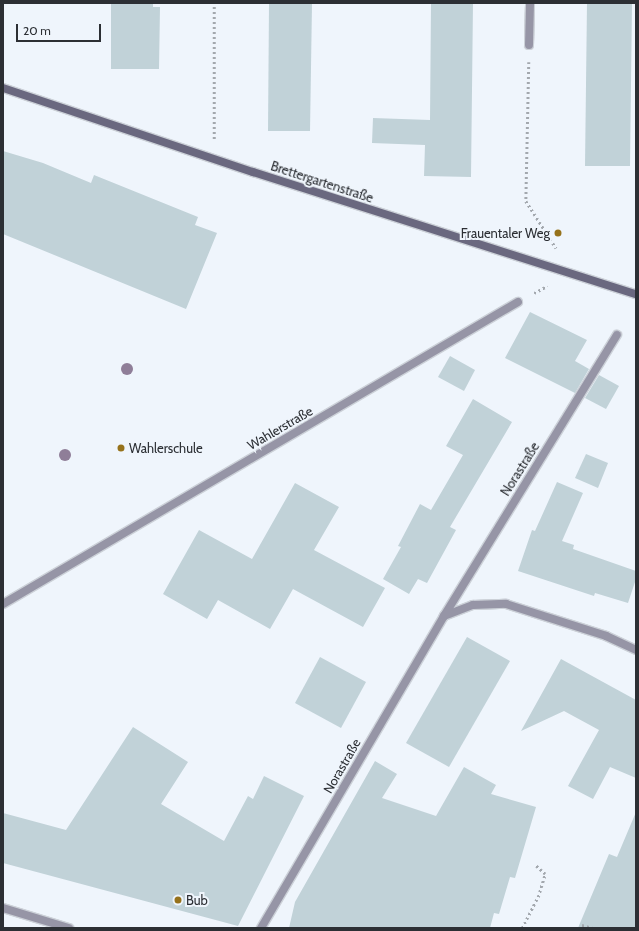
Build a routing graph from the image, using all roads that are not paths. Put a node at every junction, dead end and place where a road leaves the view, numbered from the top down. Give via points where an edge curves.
1 (530, 3) edge
2 (529, 45) road end
3 (3, 88) edge
4 (636, 294) edge
5 (518, 302) road end
6 (616, 336) dead end
7 (3, 604) edge
8 (444, 616) junction
9 (636, 650) edge
10 (3, 908) edge
11 (68, 928) edge
12 (261, 928) edge

1 - 2 street
3 - 4 main road, Brettergartenstraße via 214,159
5 - 7 street, Wahlerstraße
6 - 8 street, Norastraße
8 - 9 street via 473,605 506,604 606,636
8 - 12 street, Norastraße
10 - 11 street

